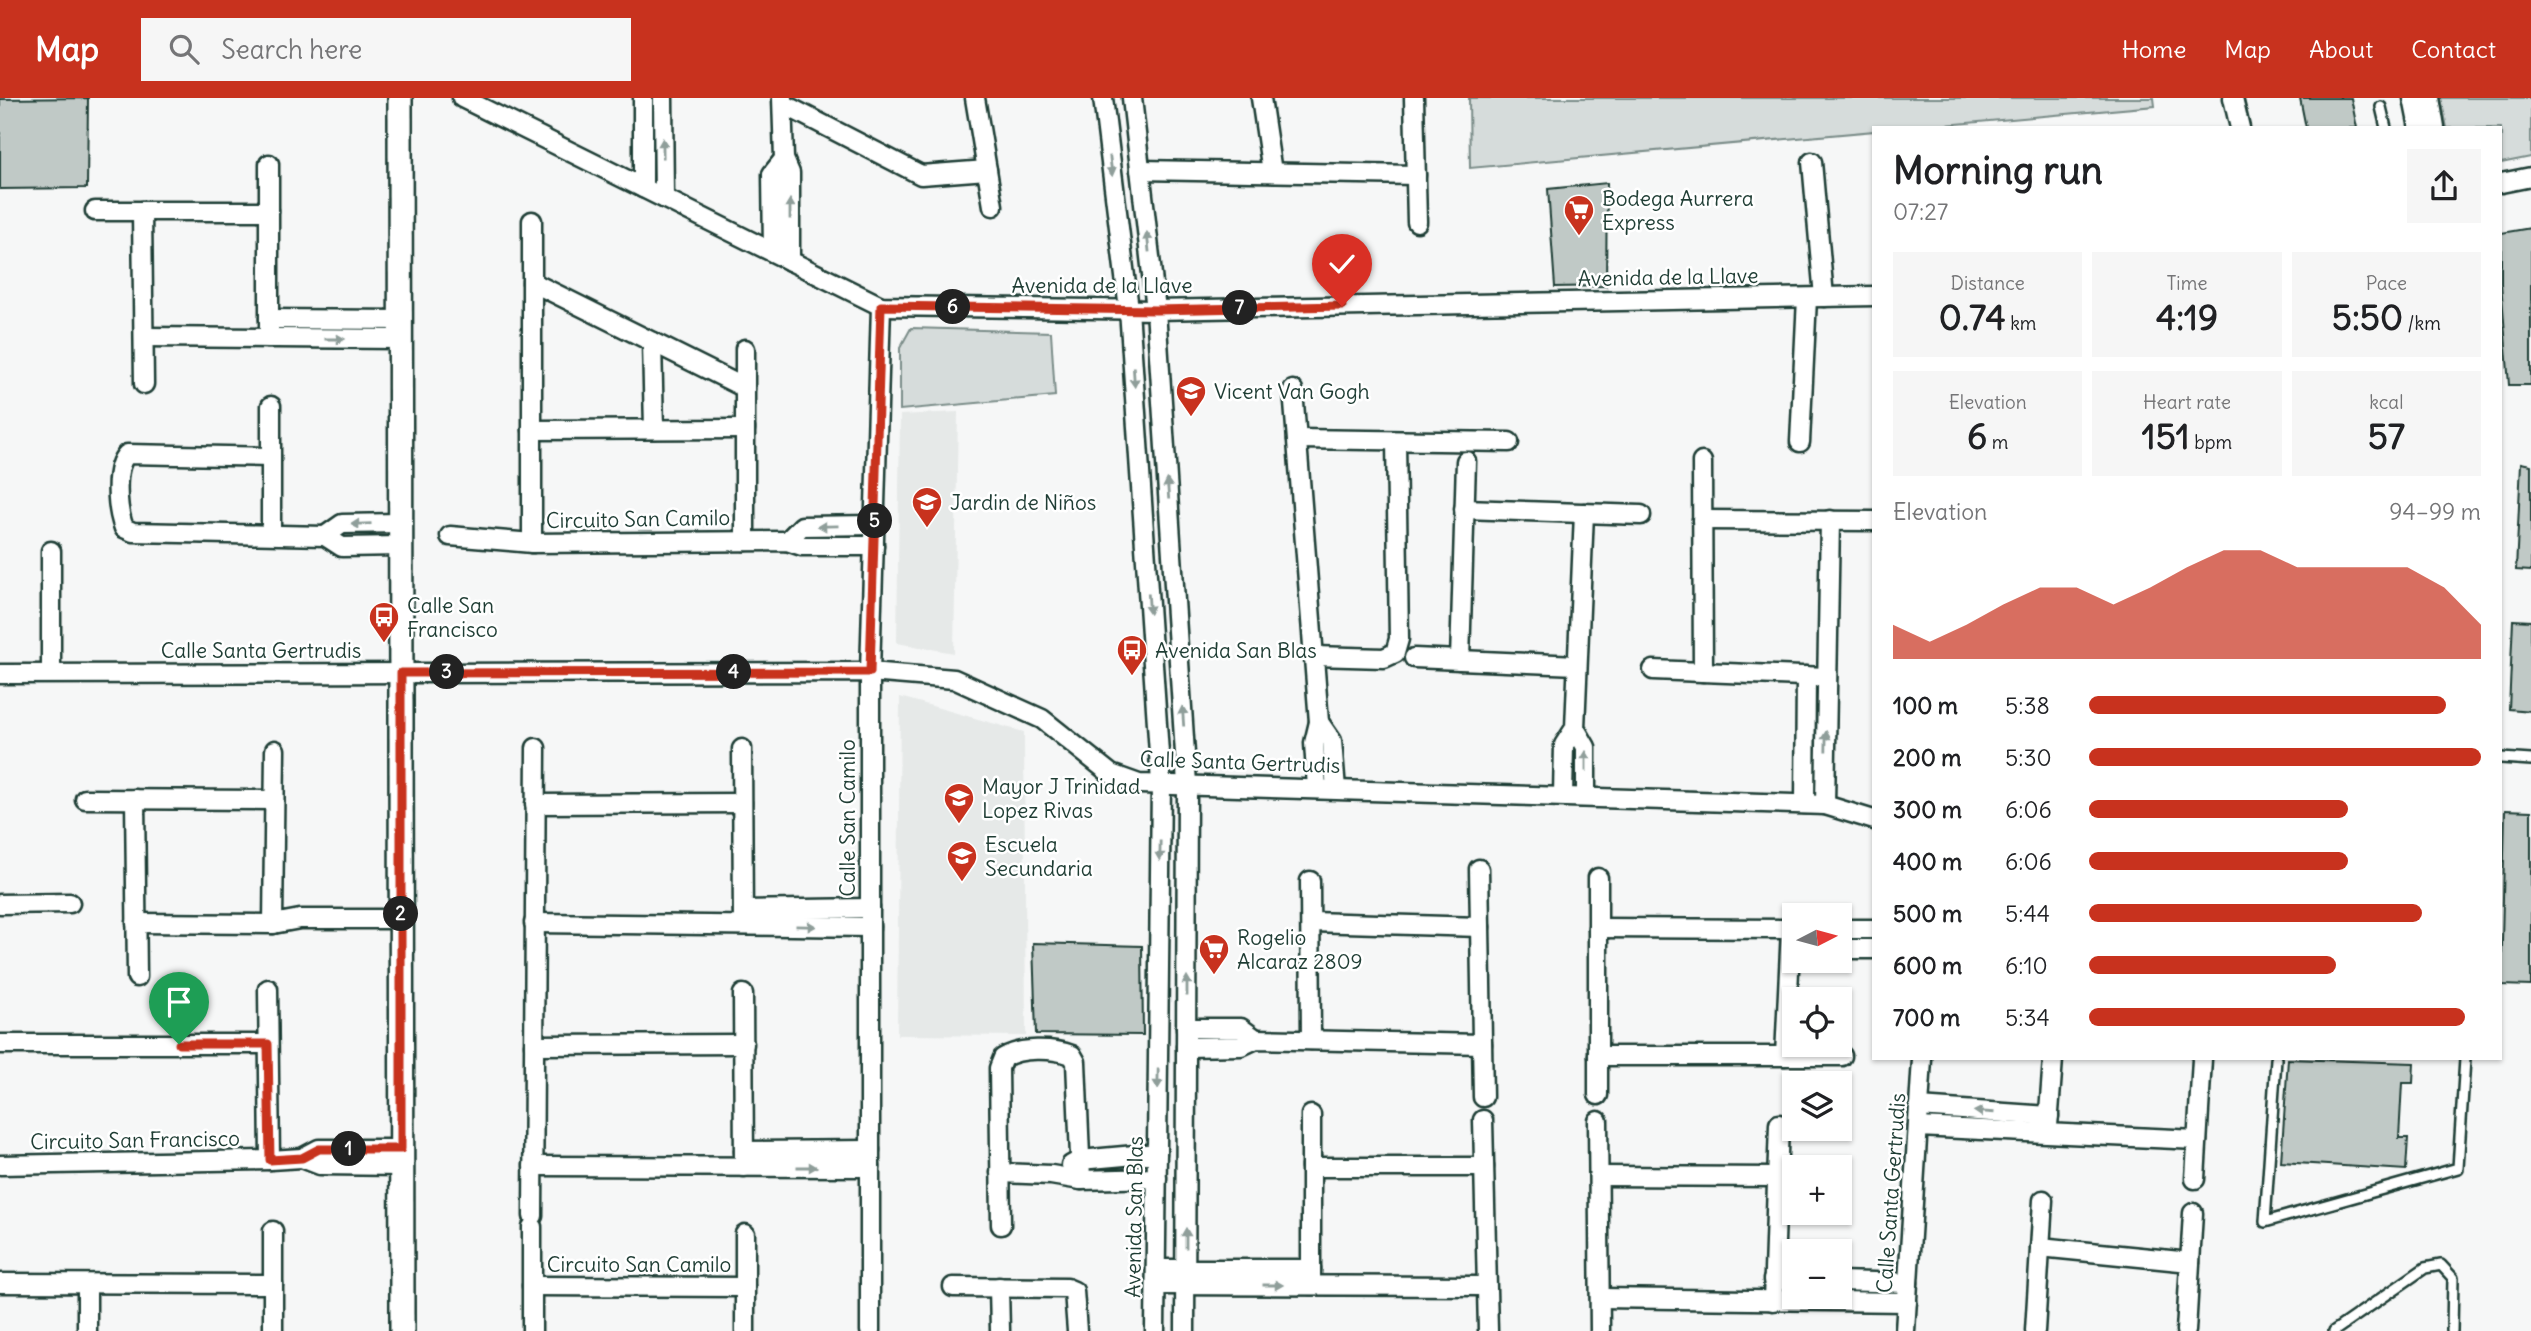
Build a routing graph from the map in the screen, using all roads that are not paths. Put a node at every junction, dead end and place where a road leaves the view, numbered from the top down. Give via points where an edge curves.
1 (400, 98) edge
2 (462, 98) edge
3 (642, 98) edge
4 (663, 98) edge
5 (975, 98) edge
6 (1103, 98) edge
7 (1132, 98) edge
8 (1261, 98) edge
9 (1414, 98) edge
10 (2233, 98) edge
11 (2413, 98) edge
12 (2430, 98) edge
13 (783, 101) edge
14 (2381, 107) dead end
15 (2240, 126) edge
16 (2386, 126) edge
17 (2419, 126) edge
18 (2435, 126) edge
19 (784, 159) junction
20 (1812, 162) dead end
21 (268, 164) dead end
22 (987, 170) junction
23 (1140, 170) junction
24 (1272, 173) junction
25 (1416, 176) junction
26 (2531, 177) edge
27 (2502, 183) edge
28 (643, 188) junction
29 (664, 198) junction
30 (992, 205) dead end
31 (95, 211) dead end
32 (142, 211) junction
33 (269, 211) junction
34 (532, 220) dead end
35 (1417, 222) dead end
36 (773, 252) junction
37 (790, 261) junction
38 (532, 282) junction
39 (1872, 296) edge
40 (1816, 298) junction
41 (881, 306) junction
42 (1129, 309) junction
43 (1156, 310) junction
44 (269, 320) junction
45 (400, 329) junction
46 (144, 337) junction
47 (269, 338) junction
48 (652, 342) junction
49 (745, 349) dead end
50 (144, 384) dead end
51 (745, 388) junction
52 (1293, 390) dead end
53 (271, 406) dead end
54 (654, 429) junction
55 (745, 429) junction
56 (532, 430) junction
57 (1297, 439) junction
58 (1396, 440) junction
59 (1509, 442) dead end
60 (1800, 442) dead end
61 (271, 457) junction
62 (1466, 461) dead end
63 (1702, 462) dead end
64 (1464, 509) junction
65 (1584, 513) junction
66 (1641, 515) dead end
67 (1702, 520) junction
68 (1830, 520) junction
69 (1872, 521) edge
70 (874, 525) junction
71 (271, 534) junction
72 (400, 534) junction
73 (450, 536) dead end
74 (745, 541) junction
75 (787, 541) junction
76 (532, 543) junction
77 (874, 546) junction
78 (51, 551) dead end
79 (1314, 656) junction
80 (1414, 658) dead end
81 (1461, 660) junction
82 (1577, 665) junction
83 (1653, 670) dead end
84 (870, 672) junction
85 (1703, 672) junction
86 (51, 673) junction
87 (401, 673) junction
88 (0, 674) edge
89 (1806, 676) junction
90 (1827, 677) junction
91 (1319, 722) junction
92 (1575, 728) junction
93 (536, 748) dead end
94 (742, 749) dead end
95 (275, 750) dead end
96 (2502, 758) edge
97 (2531, 760) edge
98 (1161, 783) junction
99 (1187, 784) junction
100 (1317, 788) junction
101 (1336, 789) junction
102 (1563, 796) junction
103 (1586, 797) junction
104 (85, 799) dead end
105 (135, 799) junction
106 (274, 800) junction
107 (742, 803) junction
108 (535, 804) junction
109 (1805, 804) junction
110 (1825, 805) junction
111 (1872, 817) edge
112 (1479, 869) dead end
113 (1598, 878) dead end
114 (1310, 881) dead end
115 (70, 903) dead end
116 (0, 904) edge
117 (743, 917) junction
118 (870, 918) junction
119 (401, 919) junction
120 (1311, 922) junction
121 (136, 923) junction
122 (534, 923) junction
123 (273, 924) junction
124 (1480, 927) junction
125 (1598, 928) junction
126 (1782, 929) edge
127 (1852, 929) edge
128 (1872, 929) edge
129 (1852, 948) edge
130 (1872, 949) edge
131 (137, 977) dead end
132 (268, 989) dead end
133 (743, 994) dead end
134 (1186, 1028) junction
135 (1256, 1039) junction
136 (1311, 1040) junction
137 (0, 1044) edge
138 (268, 1044) junction
139 (744, 1044) junction
140 (1482, 1044) junction
141 (534, 1045) junction
142 (1186, 1046) junction
143 (1598, 1056) junction
144 (1782, 1056) edge
145 (1922, 1060) edge
146 (2053, 1060) edge
147 (2202, 1060) edge
148 (2276, 1060) edge
149 (2465, 1060) edge
150 (1598, 1096) dead end
151 (1483, 1097) dead end
152 (1919, 1107) junction
153 (1311, 1115) dead end
154 (1483, 1120) dead end
155 (1598, 1121) dead end
156 (1779, 1124) dead end
157 (2048, 1124) junction
158 (1918, 1127) junction
159 (2197, 1140) junction
160 (1157, 1153) junction
161 (401, 1157) junction
162 (870, 1158) junction
163 (744, 1159) junction
164 (270, 1160) junction
165 (1080, 1160) junction
166 (0, 1165) edge
167 (533, 1166) junction
168 (1311, 1167) junction
169 (1484, 1167) junction
170 (1000, 1173) junction
171 (1051, 1175) junction
172 (1599, 1176) junction
173 (1777, 1177) junction
174 (1157, 1178) junction
175 (2195, 1179) dead end
176 (1081, 1180) junction
177 (2043, 1200) dead end
178 (2193, 1213) dead end
179 (1000, 1225) dead end
180 (273, 1230) dead end
181 (745, 1234) dead end
182 (2040, 1247) junction
183 (2190, 1262) junction
184 (1156, 1277) junction
185 (1186, 1277) junction
186 (1311, 1277) junction
187 (1773, 1280) junction
188 (1782, 1280) edge
189 (1852, 1282) edge
190 (0, 1283) edge
191 (1908, 1283) junction
192 (273, 1284) junction
193 (87, 1285) junction
194 (532, 1286) junction
195 (1486, 1286) junction
196 (745, 1287) junction
197 (953, 1287) dead end
198 (999, 1287) junction
199 (1600, 1298) junction
200 (1773, 1301) junction
201 (1907, 1302) junction
202 (87, 1331) edge
203 (273, 1331) edge
204 (402, 1331) edge
205 (532, 1331) edge
206 (746, 1331) edge
207 (870, 1331) edge
208 (1000, 1331) edge
209 (1077, 1331) edge
210 (1155, 1331) edge
211 (1185, 1331) edge
212 (1488, 1331) edge
213 (1600, 1331) edge
214 (1905, 1331) edge
215 (2035, 1331) edge
216 (2186, 1331) edge
217 (2334, 1331) edge
218 (2452, 1331) edge

1 - 45 street
2 - 28 street, Avenida de la Llave
3 - 28 street
29 -> 4 street
5 - 22 street
6 -> 42 street, Avenida San Blas
7 - 23 street
8 - 24 street
9 - 25 street
10 - 15 street
11 - 17 street
12 - 18 street
13 - 19 street
13 - 22 street via 922,175
14 - 16 lane
19 - 36 street via 772,174
37 -> 19 street via 790,173
20 - 40 street
21 - 33 street
22 - 30 street
23 - 24 street
43 -> 23 street
24 - 25 street
25 - 35 street
26 - 27 street
28 - 29 street, Avenida de la Llave
29 - 36 street, Avenida de la Llave
31 - 32 street
32 - 33 street
32 - 46 street
33 - 44 street
34 - 38 street, Circuito San Camilo
36 - 37 street, Avenida de la Llave
37 - 41 street, Avenida de la Llave
38 - 48 street
38 - 56 street, Circuito San Camilo
39 - 40 street, Avenida de la Llave
40 - 43 street, Avenida de la Llave
40 - 60 street
41 - 42 street, Avenida de la Llave
41 - 70 street, Calle San Camilo
42 - 43 street, Avenida de la Llave
42 -> 98 street, Avenida San Blas
99 -> 43 street
44 - 45 street
44 - 47 street
47 -> 45 street
45 - 72 street
46 - 47 street
46 - 50 street
48 - 51 street
48 - 54 street
49 - 51 street, Circuito San Camilo
51 - 55 street, Circuito San Camilo
52 - 57 street
53 - 61 street
54 - 55 street
54 - 56 street
55 - 74 street, Circuito San Camilo
56 - 76 street, Circuito San Camilo
57 - 58 street
57 - 79 street
58 - 59 street
58 - 79 street via 1399,639 1395,653 1384,658
61 - 71 street
61 - 71 street via 133,452 119,465 121,514 128,531
62 - 64 street
63 - 67 street
64 - 65 street
64 - 81 street
65 - 66 street
65 - 82 street
67 - 68 street
67 - 85 street
68 - 69 street
68 - 90 street
70 -> 75 street, Circuito San Camilo via 802,526
70 - 77 street, Calle San Camilo
71 - 72 street via 325,536 342,524
72 - 87 street
73 - 76 street, Circuito San Camilo
74 - 75 street, Circuito San Camilo
74 - 76 street, Circuito San Camilo
75 - 77 street, Circuito San Camilo via 803,546
77 - 84 street, Calle San Camilo
78 - 86 street
79 - 91 street
80 - 81 street
81 - 82 street
82 - 92 street
83 - 85 street
84 - 87 street, Calle Santa Gertrudis
84 - 98 street, Calle Santa Gertrudis via 954,679 1042,719 1111,774 1139,784
84 - 118 street, Calle San Camilo
85 - 89 street
86 - 87 street, Calle Santa Gertrudis
86 - 88 street, Calle Santa Gertrudis
87 - 119 street
89 - 90 street
89 - 109 street
110 -> 90 street
91 - 100 street via 1314,743
91 - 101 street via 1332,741
92 - 102 street via 1564,745
103 -> 92 street via 1586,747
93 - 108 street, Circuito San Camilo
94 - 107 street
95 - 106 street
96 - 97 lane
98 - 99 street, Calle Santa Gertrudis
98 -> 160 street, Avenida San Blas
99 - 100 street, Calle Santa Gertrudis
134 -> 99 street
100 - 101 street, Calle Santa Gertrudis
101 - 102 street, Calle Santa Gertrudis
102 - 103 street, Calle Santa Gertrudis
103 - 109 street, Calle Santa Gertrudis
104 - 105 street
105 - 106 street
105 - 121 street
106 - 123 street
107 - 108 street
107 - 117 street
108 - 122 street, Circuito San Camilo
109 - 110 street, Calle Santa Gertrudis
110 - 111 street, Calle Santa Gertrudis
112 - 124 street
113 - 125 street
114 - 120 street
115 - 116 street
117 - 118 street
117 - 122 street
118 - 162 street, Calle San Camilo
119 - 123 street via 300,919
119 - 161 street
120 - 124 street
120 - 136 street
121 - 123 street
121 - 131 street
122 - 141 street, Circuito San Camilo
124 - 140 street
125 - 126 street
125 - 143 street
127 - 128 street
129 - 130 street
132 - 138 street, Circuito San Francisco
133 - 139 street
134 - 135 street via 1241,1028
134 - 142 street
135 - 136 street
135 - 142 street via 1241,1046
136 - 140 street
137 - 138 street
138 - 164 street, Circuito San Francisco
139 - 141 street
139 - 163 street
140 - 151 street
141 - 167 street, Circuito San Camilo
185 -> 142 street
143 - 144 street
143 - 150 street
145 - 152 street, Calle Santa Gertrudis
146 - 157 street
147 - 159 street
148 - 149 lane via 2265,1222 2458,1168
157 -> 152 street
152 - 158 street, Calle Santa Gertrudis
153 - 168 street
154 - 169 street
155 - 172 street
156 - 173 street
157 - 158 street
157 - 159 street
158 - 191 street, Calle Santa Gertrudis
159 - 175 street
160 - 165 street
160 - 174 street, Avenida San Blas
161 - 164 street, Circuito San Francisco via 319,1149 302,1158
161 - 204 street
162 - 163 street
162 - 207 street, Calle San Camilo
163 - 167 street
164 - 166 street, Circuito San Francisco
165 - 170 street via 1072,1055 1013,1052 1003,1058 999,1068
165 - 171 street
165 - 176 street
167 - 194 street, Circuito San Camilo
168 - 169 street
168 - 186 street
169 - 195 street
170 - 171 street
170 - 179 street
171 - 176 street
172 - 173 street
172 - 199 street
173 - 187 street
174 - 176 street
174 - 184 street, Avenida San Blas
177 - 182 street
178 - 183 street
180 - 192 street
181 - 196 street, Circuito San Camilo
182 - 183 street
182 - 215 street
183 - 216 street
184 - 185 street
184 - 210 street, Avenida San Blas
185 - 186 street
185 - 211 street
186 - 195 street
187 - 188 street
187 - 200 street
189 - 191 street
190 - 193 street
191 - 201 street, Calle Santa Gertrudis
192 - 193 street
192 - 203 street
193 - 202 street
194 - 196 street, Circuito San Camilo
194 - 205 street, Circuito San Camilo
195 - 212 street
196 - 206 street, Circuito San Camilo
197 - 198 street
198 - 208 street
198 - 209 street via 1067,1288 1074,1292
199 - 200 street
199 - 213 street
200 - 201 street
201 - 214 street, Calle Santa Gertrudis
217 - 218 lane via 2425,1268 2441,1265 2453,1278

